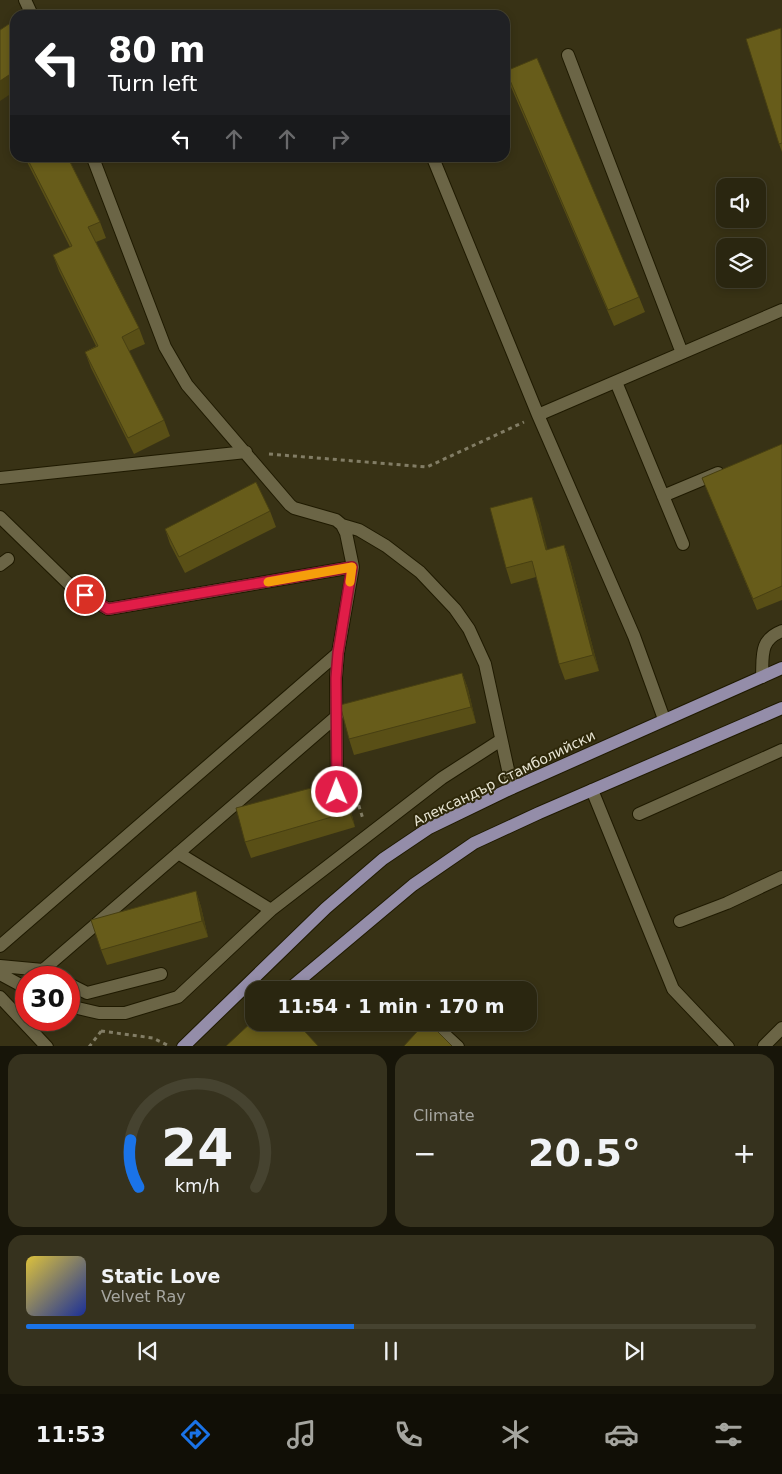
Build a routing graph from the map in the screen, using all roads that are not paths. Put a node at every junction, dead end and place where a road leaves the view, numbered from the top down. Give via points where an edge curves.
1 (568, 55) dead end
2 (96, 162) edge
3 (435, 162) edge
4 (782, 310) edge
5 (682, 353) junction
6 (616, 382) junction
7 (538, 415) junction
8 (246, 452) junction
9 (727, 469) edge
10 (0, 478) edge
11 (663, 496) junction
12 (0, 517) edge
13 (342, 525) junction
14 (683, 544) dead end
15 (352, 567) junction
16 (782, 630) edge
17 (338, 653) junction
18 (782, 668) edge
19 (762, 677) junction
20 (782, 708) edge
21 (337, 716) junction
22 (664, 719) junction
23 (502, 740) junction
24 (782, 750) edge
25 (512, 788) junction
26 (592, 790) junction
27 (337, 792) edge
28 (639, 814) dead end
29 (178, 853) junction
30 (782, 877) edge
31 (271, 910) junction
32 (680, 921) dead end
33 (0, 946) edge
34 (0, 966) edge
35 (47, 966) edge
36 (15, 967) edge
37 (0, 974) edge
38 (161, 974) dead end
39 (299, 981) edge
40 (15, 982) edge
41 (80, 990) edge
42 (0, 997) edge
43 (80, 1009) edge
44 (782, 1028) edge
45 (441, 1031) edge
46 (47, 1046) edge
47 (183, 1046) edge
48 (458, 1046) edge
49 (728, 1046) edge
50 (764, 1046) edge

1 - 5 street
2 - 8 street via 165,347 186,385
3 - 7 street
4 - 5 street
5 - 6 street
6 - 7 street
6 - 11 street
7 - 22 street via 634,636
8 - 10 street
8 - 13 street via 290,505 336,520
9 - 11 street
11 - 14 street
12 - 15 street via 73,588 108,609
13 - 15 street
13 - 23 street via 359,530 386,546 420,572 455,609 469,629 485,664
15 - 17 street
16 - 19 street via 764,645
17 - 21 street
17 - 33 street
18 - 19 main road, Александър Стамболийски
19 - 22 main road, Александър Стамболийски
20 - 26 main road
21 - 27 street
21 - 29 street
22 - 25 main road, Александър Стамболийски
23 - 25 street
23 - 31 street via 442,778
24 - 28 street
25 - 47 main road, Александър Стамболийски via 429,828 383,859 326,908
26 - 39 main road via 474,843 413,886
26 - 49 street via 673,988
29 - 31 street
29 - 35 street
30 - 32 street
31 - 43 street via 178,997 126,1013 99,1013
34 - 36 street
37 - 40 street
38 - 41 street via 87,993
42 - 46 street
44 - 50 street
45 - 48 street

